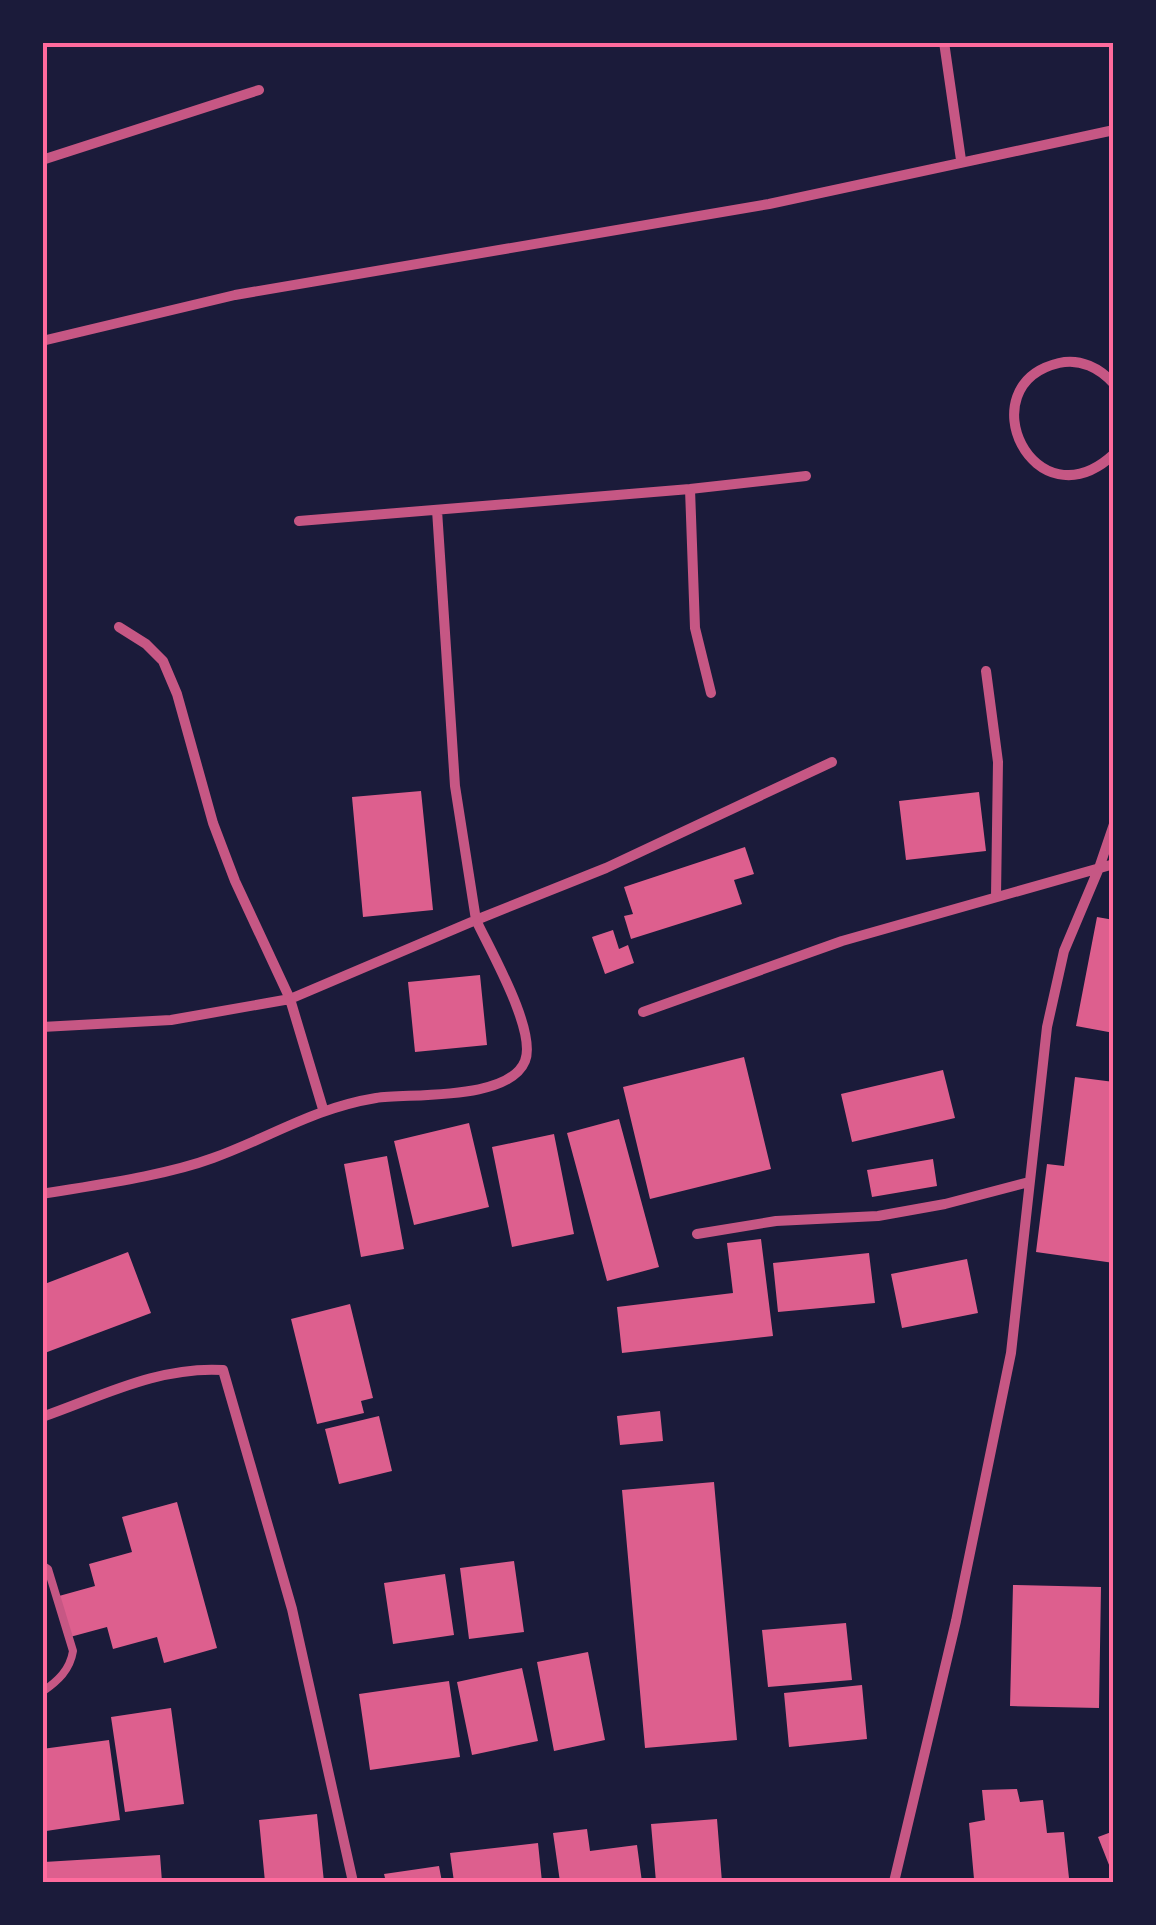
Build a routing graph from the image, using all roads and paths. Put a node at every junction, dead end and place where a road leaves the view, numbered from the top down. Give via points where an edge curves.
1 (944, 42) edge
2 (259, 90) dead end
3 (1114, 130) edge
4 (42, 160) edge
5 (961, 160) junction
6 (42, 341) edge
7 (1114, 384) edge
8 (1114, 454) edge
9 (806, 476) dead end
10 (690, 489) junction
11 (437, 510) junction
12 (299, 521) dead end
13 (119, 627) dead end
14 (986, 671) dead end
15 (711, 693) dead end
16 (832, 762) dead end
17 (1114, 824) edge
18 (1114, 864) edge
19 (1099, 868) junction
20 (996, 896) junction
21 (476, 920) junction
22 (290, 999) junction
23 (643, 1012) dead end
24 (42, 1027) edge
25 (323, 1109) junction
26 (1029, 1182) junction
27 (42, 1194) edge
28 (697, 1234) dead end
29 (42, 1417) edge
30 (42, 1566) edge
31 (42, 1692) edge
32 (353, 1882) edge
33 (894, 1882) edge

1 - 5 street
2 - 4 street
3 - 5 street
5 - 6 street via 769,204 235,296
7 - 8 street via 1086,364 1045,367 1016,400 1013,422 1019,445 1054,474 1077,476
9 - 10 street
10 - 11 street
10 - 15 street via 694,628
11 - 12 street
11 - 21 street via 454,786
13 - 22 street via 163,661 218,837
14 - 20 street via 998,762
16 - 21 street via 606,868
17 - 19 street
18 - 19 street
19 - 20 street
19 - 26 street via 1064,950
20 - 23 street via 842,941
21 - 22 street
21 - 25 street via 522,1022 527,1043 520,1070 475,1091
22 - 24 street via 172,1020
22 - 25 street
25 - 27 street via 211,1159
26 - 28 street via 878,1216 776,1221
26 - 33 street via 1011,1353
29 - 32 street via 140,1380 223,1370 292,1608
30 - 31 lane via 72,1651 71,1663

